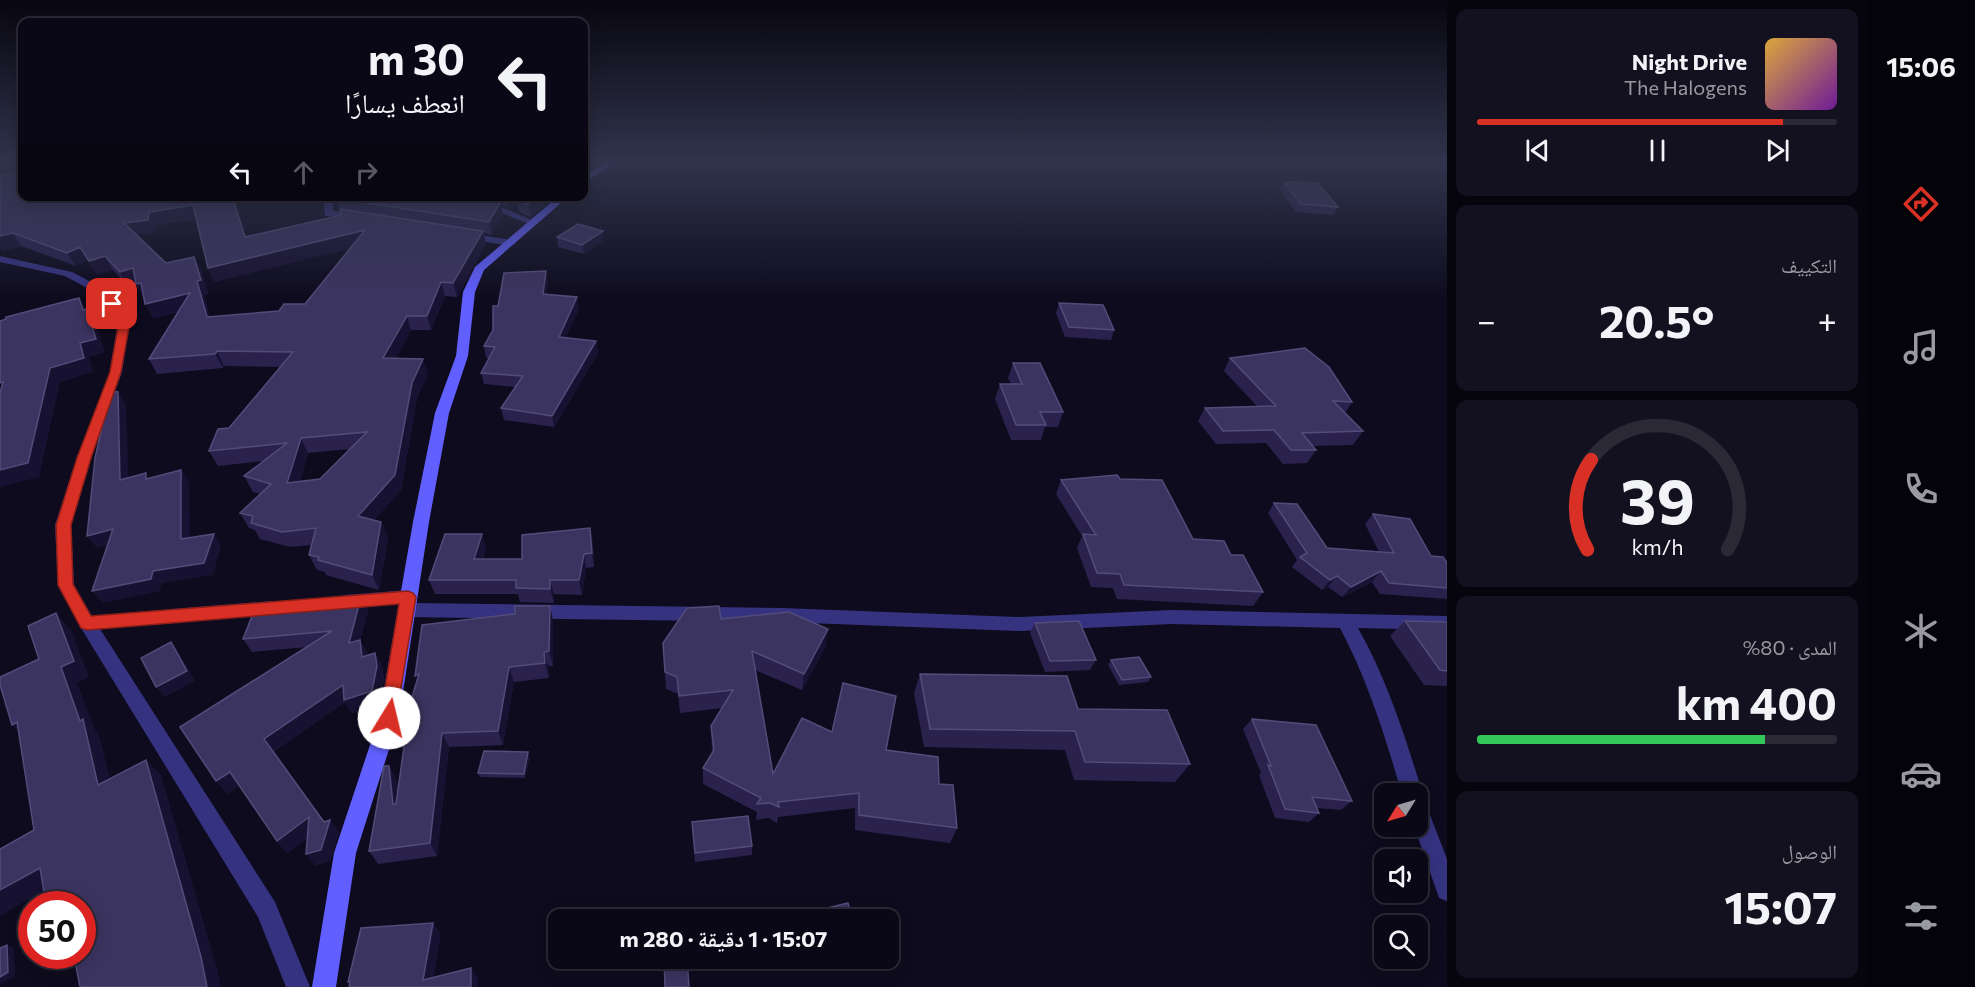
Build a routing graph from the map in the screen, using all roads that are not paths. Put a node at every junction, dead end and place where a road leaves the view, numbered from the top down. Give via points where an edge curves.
1 (328, 207) edge
2 (493, 207) edge
3 (552, 207) edge
4 (369, 217) edge
5 (534, 223) junction
6 (460, 235) edge
7 (510, 243) junction
8 (0, 259) edge
9 (325, 604) edge
10 (407, 604) junction
11 (289, 607) edge
12 (1345, 621) junction
13 (87, 623) junction
14 (1447, 623) edge
15 (1409, 783) edge
16 (1428, 837) edge
17 (1447, 890) edge
18 (298, 987) edge
19 (324, 987) edge

1 - 4 street via 328,214
2 - 5 street
3 - 5 main road
5 - 7 main road
6 - 7 street
7 - 10 main road via 479,269 469,292 462,356 442,413
8 - 13 street via 68,274 93,287 112,304 123,327 116,372 63,525 66,585
9 - 10 street
10 - 12 street via 1020,624 1172,617
10 - 19 main road via 389,718 345,853
11 - 13 street
12 - 14 street
12 - 15 street via 1383,700
13 - 18 street via 267,910
16 - 17 street

